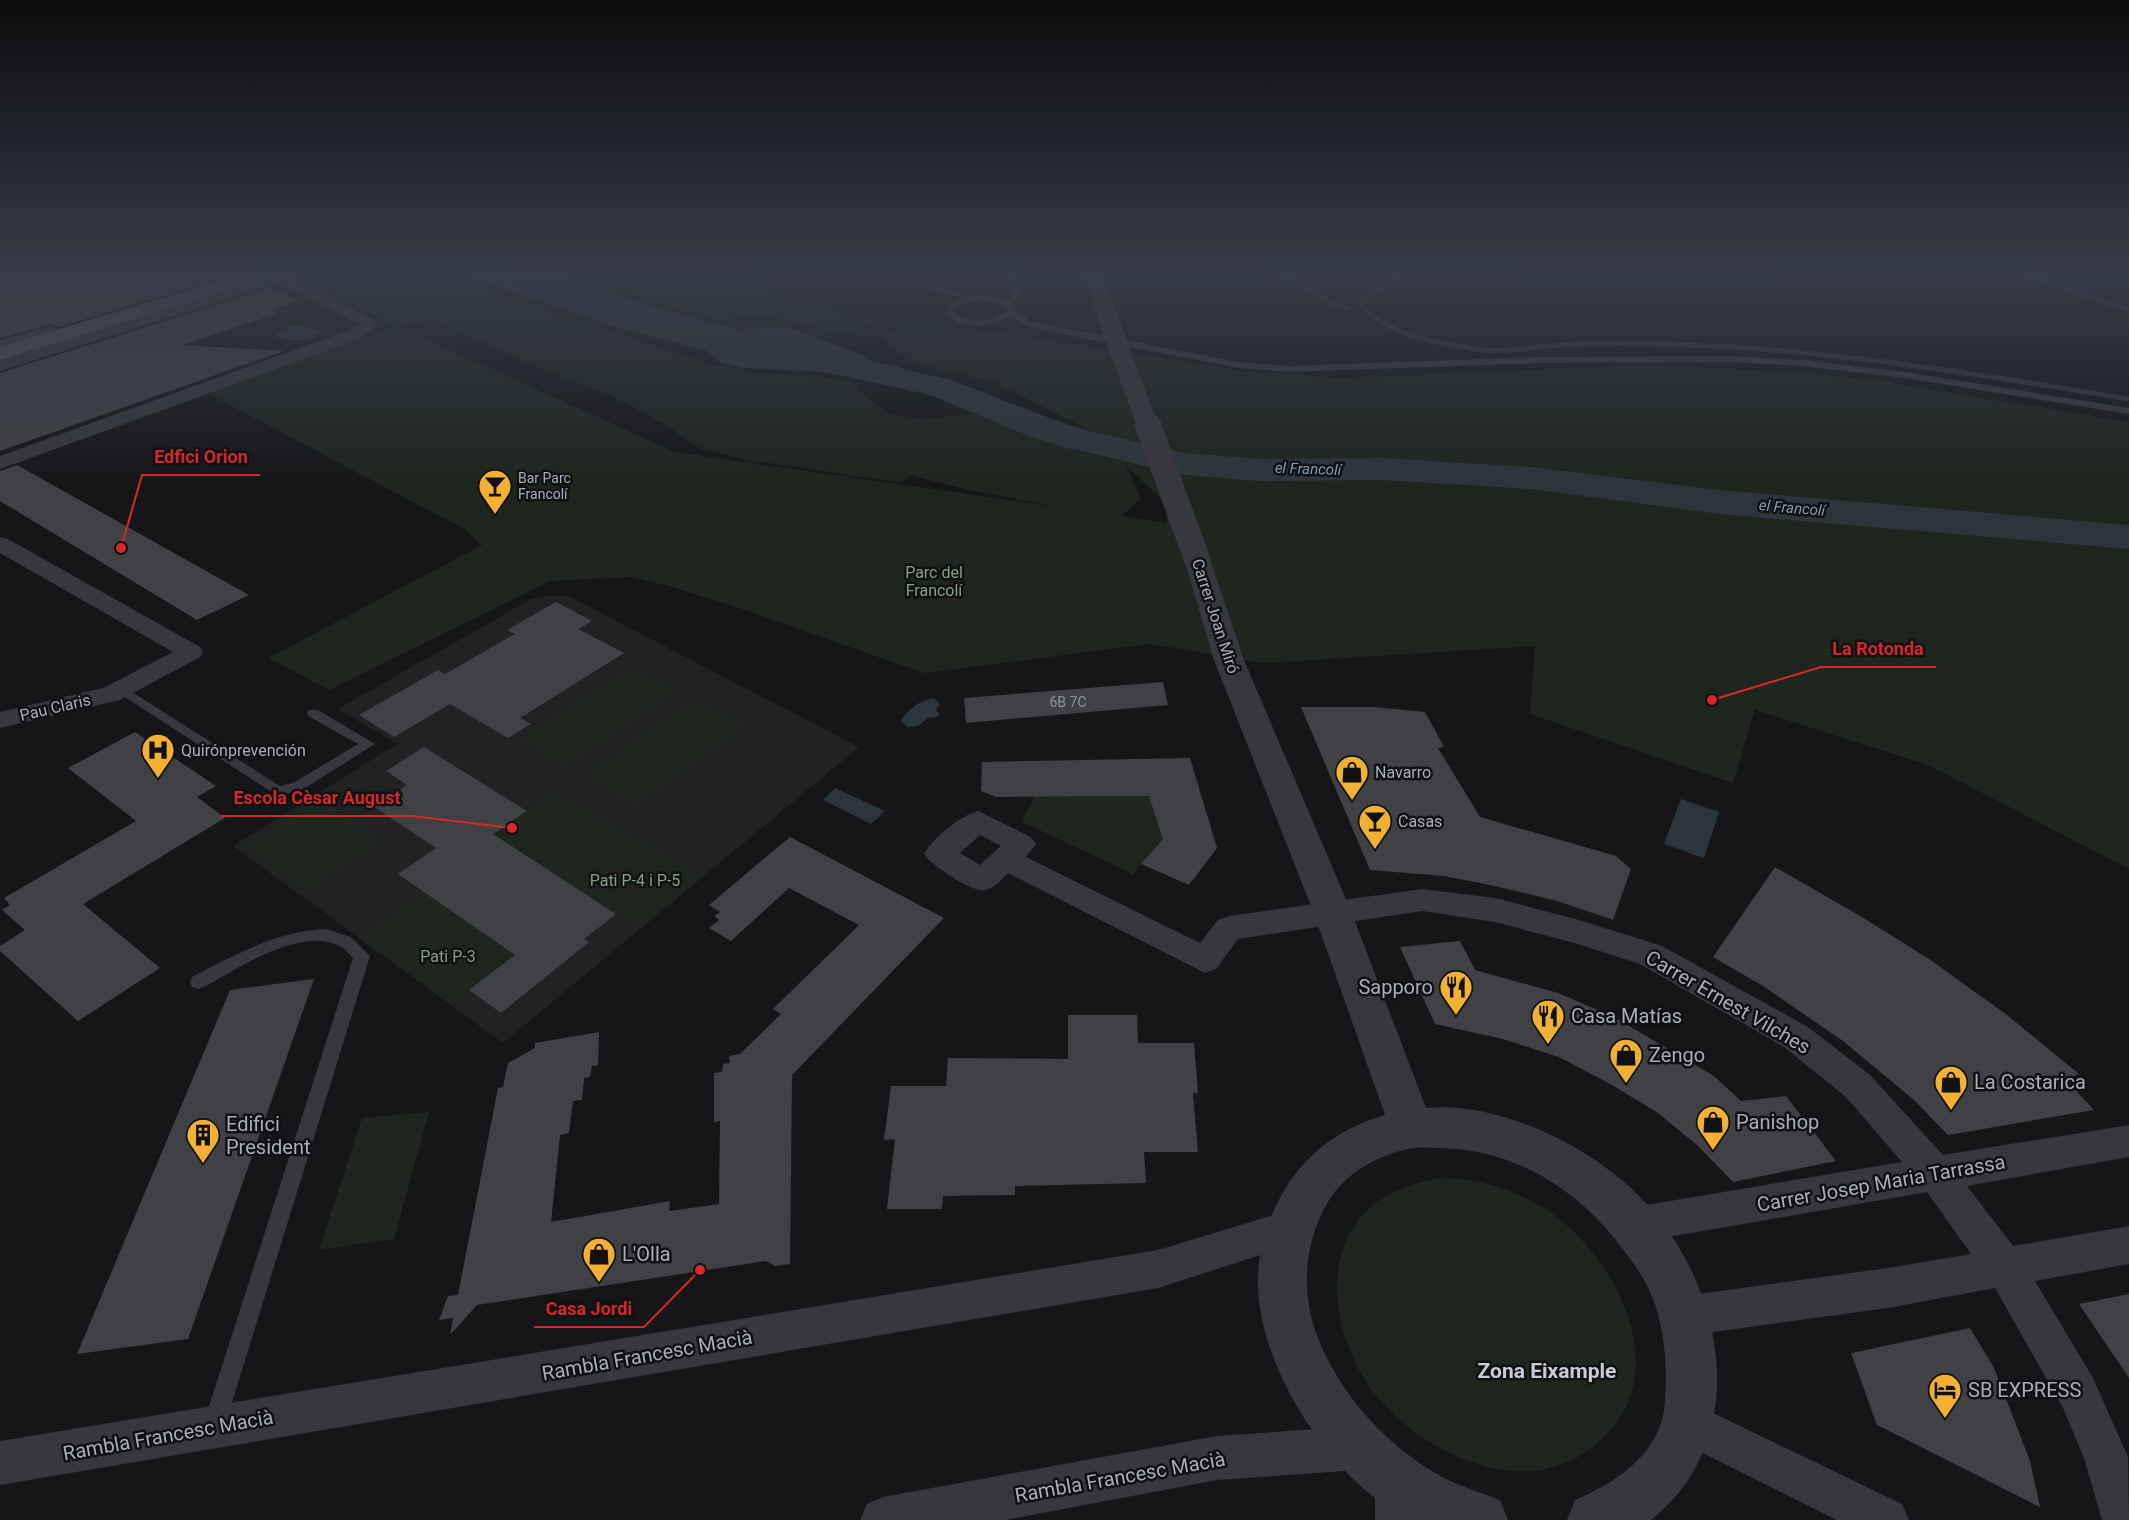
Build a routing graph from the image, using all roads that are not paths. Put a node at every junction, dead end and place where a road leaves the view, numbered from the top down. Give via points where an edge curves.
1 (29, 345) edge
2 (64, 345) edge
3 (326, 345) edge
4 (1118, 345) edge
5 (1132, 345) edge
6 (0, 354) edge
7 (0, 366) edge
8 (2129, 411) edge
9 (0, 463) edge
10 (0, 544) edge
11 (116, 691) junction
12 (312, 713) dead end
13 (0, 720) edge
14 (1005, 859) dead end
15 (1332, 911) junction
16 (198, 982) dead end
17 (1412, 1129) junction
18 (2129, 1141) edge
19 (1935, 1173) junction
20 (1634, 1225) junction
21 (1290, 1228) junction
22 (2129, 1245) edge
23 (2005, 1268) junction
24 (1684, 1316) junction
25 (1688, 1423) junction
26 (213, 1427) junction
27 (1359, 1448) junction
28 (0, 1463) edge
29 (1402, 1502) edge
30 (883, 1520) edge
31 (1480, 1520) edge
32 (1595, 1520) edge
33 (1886, 1520) edge
34 (2125, 1520) edge

1 - 6 main road
2 - 7 street
3 - 9 street
4 - 15 street, Carrer Joan Miró, bridge via 1197,560 1229,660
5 - 8 lane via 1239,365 1288,369 1541,360 1803,363
10 - 11 street, Pau Claris via 190,652
11 - 12 lane via 278,791 297,787 368,744
11 - 13 street, Pau Claris
14 - 15 street via 1205,960 1229,928
15 - 17 street, Carrer Joan Miró
15 - 19 street, Carrer Ernest Vilches via 1422,900 1495,910 1651,955 1796,1037 1858,1086
16 - 26 lane via 277,943 305,934 334,936 354,945 362,956
17 - 20 street via 1480,1131 1533,1148 1596,1187
17 - 21 street via 1375,1138 1327,1168 1300,1204
18 - 19 street, Carrer Josep Maria Tarrassa
19 - 20 street, Carrer Josep Maria Tarrassa
19 - 23 street, Carrer Ernest Vilches
20 - 24 street via 1664,1268
21 - 26 street, Rambla Francesc Macià via 1158,1269
21 - 27 street via 1283,1262 1286,1318 1309,1381 1334,1420
22 - 23 street
23 - 24 street
23 - 34 street, Carrer Ernest Vilches via 2078,1393 2106,1457
24 - 25 street via 1694,1355
25 - 32 street via 1668,1467 1649,1488 1624,1507
25 - 33 street
26 - 28 street, Rambla Francesc Macià
27 - 29 street
27 - 30 street, Rambla Francesc Macià via 1217,1458
29 - 31 street via 1428,1500

